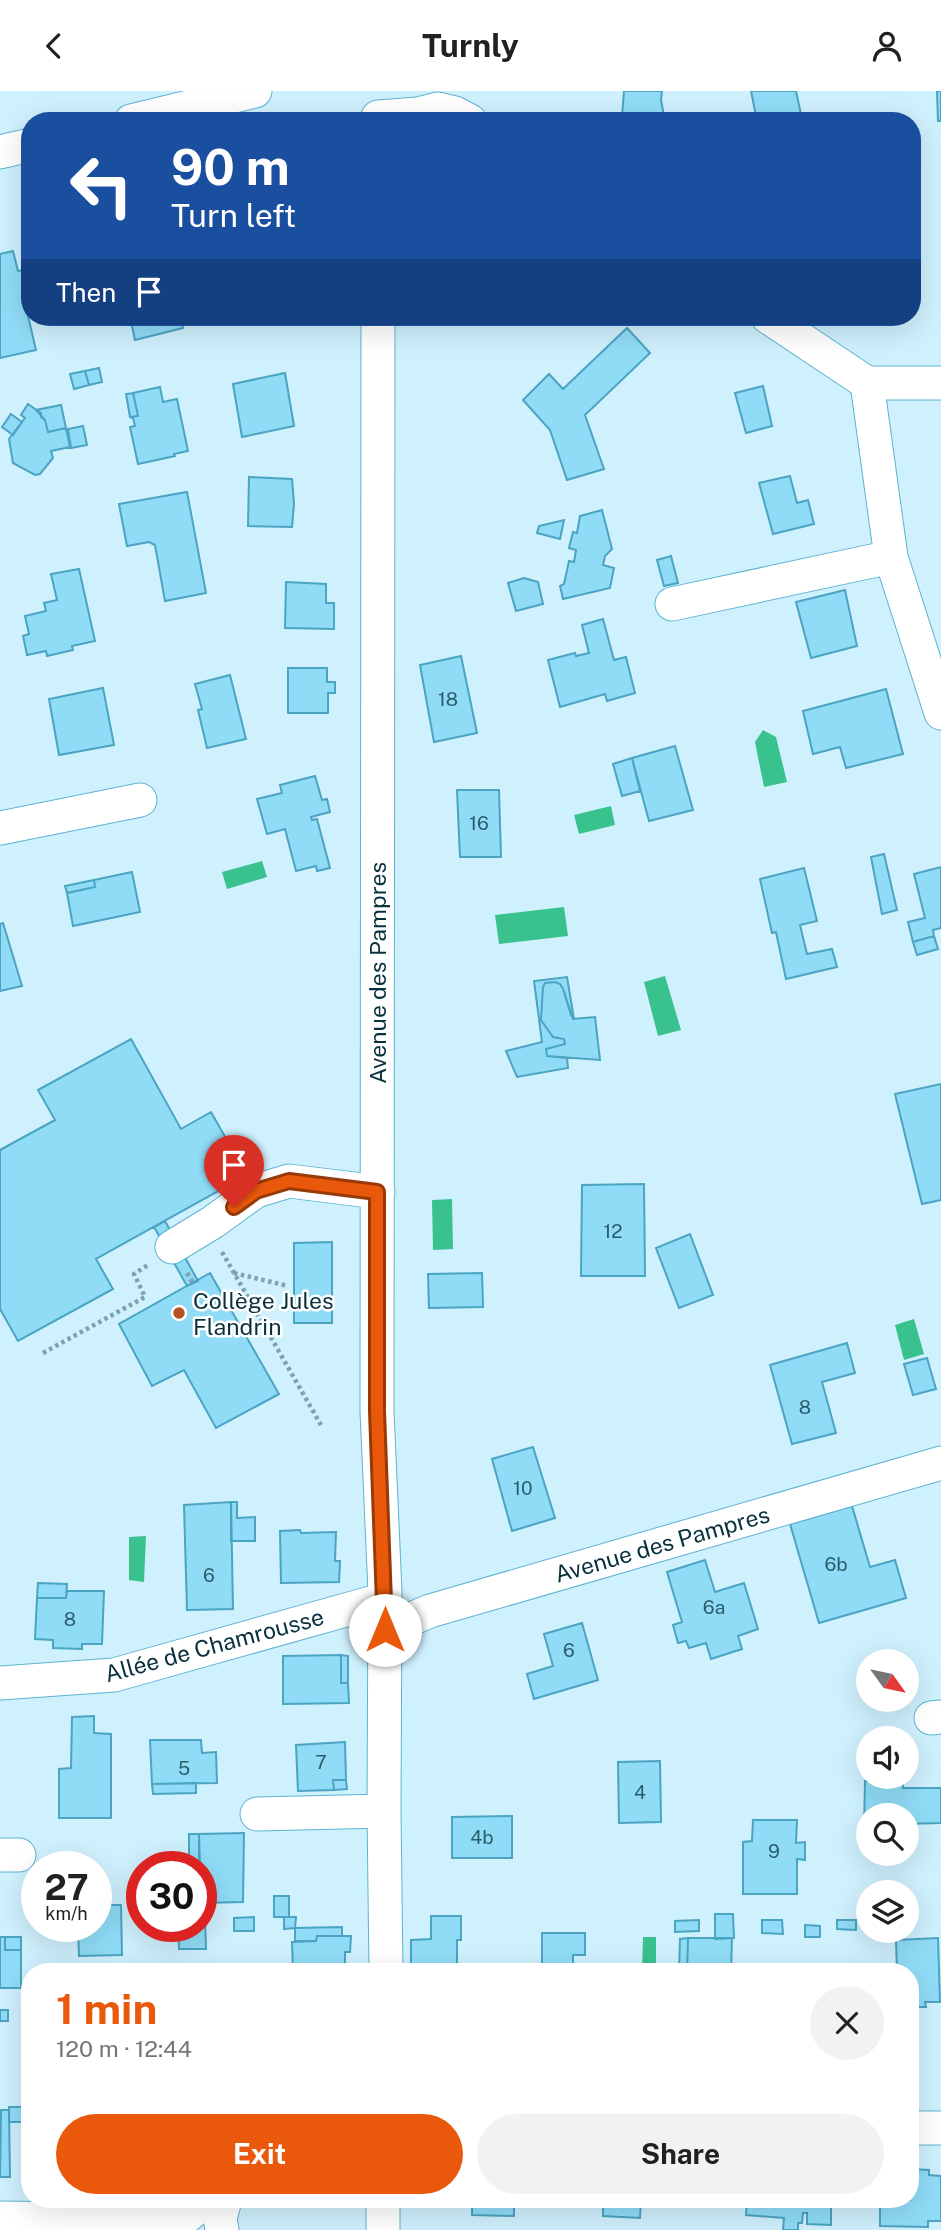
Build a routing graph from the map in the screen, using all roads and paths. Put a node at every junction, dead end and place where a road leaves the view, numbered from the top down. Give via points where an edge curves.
1 (255, 91) edge
2 (376, 110) edge
3 (168, 112) edge
4 (397, 112) edge
5 (426, 112) edge
6 (451, 112) edge
7 (21, 147) edge
8 (0, 152) edge
9 (377, 326) edge
10 (782, 326) edge
11 (867, 383) junction
12 (941, 383) edge
13 (891, 557) junction
14 (672, 604) dead end
15 (941, 713) edge
16 (140, 800) dead end
17 (0, 828) edge
18 (377, 1192) junction
19 (172, 1247) joint
20 (136, 1272) dead end
21 (234, 1273) junction
22 (288, 1286) dead end
23 (43, 1353) dead end
24 (321, 1425) dead end
25 (941, 1463) edge
26 (385, 1615) junction
27 (0, 1683) edge
28 (383, 1811) junction
29 (257, 1814) dead end
30 (386, 1963) edge
31 (919, 2128) edge
32 (941, 2128) edge
33 (198, 2208) edge
34 (223, 2208) edge
35 (383, 2208) edge
36 (17, 2222) edge
37 (185, 2227) edge
38 (222, 2230) edge
39 (383, 2230) edge

1 - 3 street
2 - 4 street
5 - 6 street
7 - 8 street
9 - 18 street, Avenue des Pampres
10 - 11 street
11 - 12 street
11 - 13 street
13 - 14 street
13 - 15 street
16 - 17 street
18 - 19 street via 289,1181 256,1191
18 - 26 street, Avenue des Pampres via 377,1411
19 - 21 path via 216,1242
20 - 23 path via 145,1297
21 - 22 path
21 - 24 path
25 - 26 street, Avenue des Pampres via 430,1611
26 - 27 street, Allée de Chamrousse via 114,1675
26 - 28 street, Avenue des Pampres
28 - 29 street
28 - 30 street, Avenue des Pampres
31 - 32 street
33 - 37 street
34 - 38 street
35 - 39 street
36 - 37 street via 147,2220

